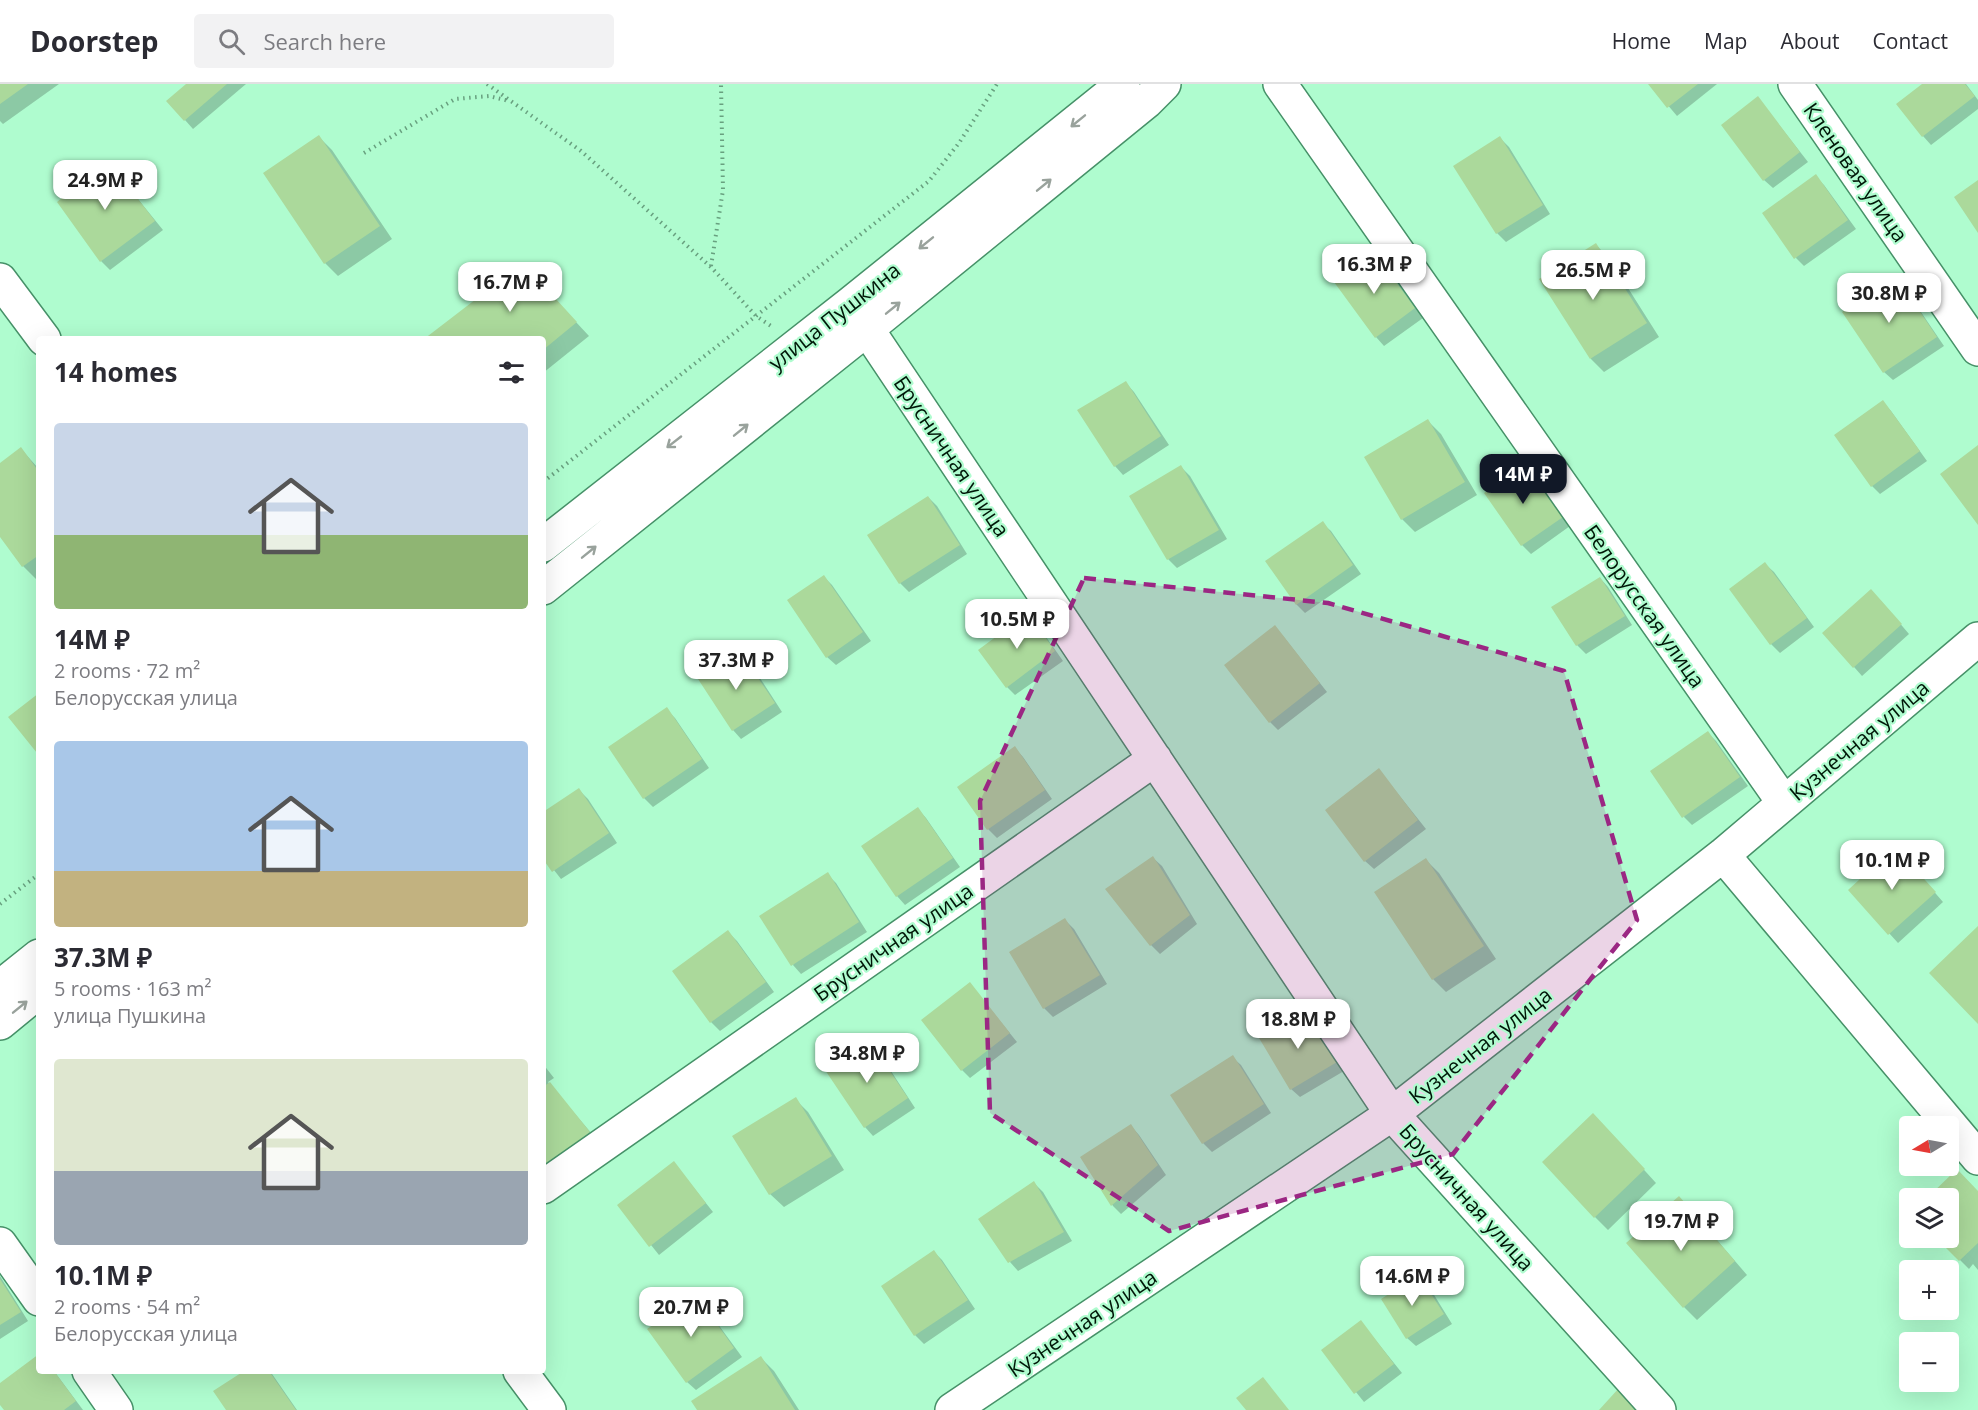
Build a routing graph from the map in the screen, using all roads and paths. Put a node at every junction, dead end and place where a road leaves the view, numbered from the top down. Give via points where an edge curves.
1 (487, 84) edge
2 (721, 84) edge
3 (997, 84) edge
4 (1123, 84) edge
5 (1164, 84) edge
6 (1280, 84) edge
7 (1795, 84) edge
8 (512, 102) junction
9 (364, 153) dead end
10 (711, 267) junction
11 (0, 280) edge
12 (756, 316) junction
13 (859, 316) junction
14 (42, 336) edge
15 (799, 344) junction
16 (1978, 349) edge
17 (546, 480) edge
18 (546, 542) edge
19 (546, 585) edge
20 (1978, 639) edge
21 (1155, 759) junction
22 (1784, 804) junction
23 (1723, 855) junction
24 (36, 876) edge
25 (0, 904) edge
26 (36, 958) edge
27 (0, 987) edge
28 (36, 993) edge
29 (0, 1023) edge
30 (1392, 1114) junction
31 (1978, 1158) edge
32 (546, 1185) edge
33 (0, 1244) edge
34 (36, 1295) edge
35 (91, 1374) edge
36 (522, 1374) edge
37 (116, 1410) edge
38 (549, 1410) edge
39 (952, 1410) edge
40 (1659, 1410) edge

1 - 8 path
2 - 10 path via 723,190
3 - 12 path via 929,181
4 -> 13 street, улица Пушкина
13 -> 5 street via 1146,102
6 - 22 street, Белорусская улица
7 - 16 street, Кленовая улица
8 - 9 path via 489,96 456,99
8 - 10 path via 581,151
10 - 12 path
11 - 14 street
12 - 15 path
12 - 17 path
13 - 15 street, улица Пушкина
19 -> 13 street
13 - 21 street, Брусничная улица
15 -> 18 street, улица Пушкина
20 - 22 street, Кузнечная улица
21 - 30 street, Брусничная улица
21 - 32 street, Брусничная улица
22 - 23 street, Кузнечная улица
23 - 30 street, Кузнечная улица
23 - 31 street
24 - 25 path
26 - 27 street
29 -> 28 street
30 - 39 street, Кузнечная улица
30 - 40 street, Брусничная улица
33 - 34 street
35 - 37 street
36 - 38 street

